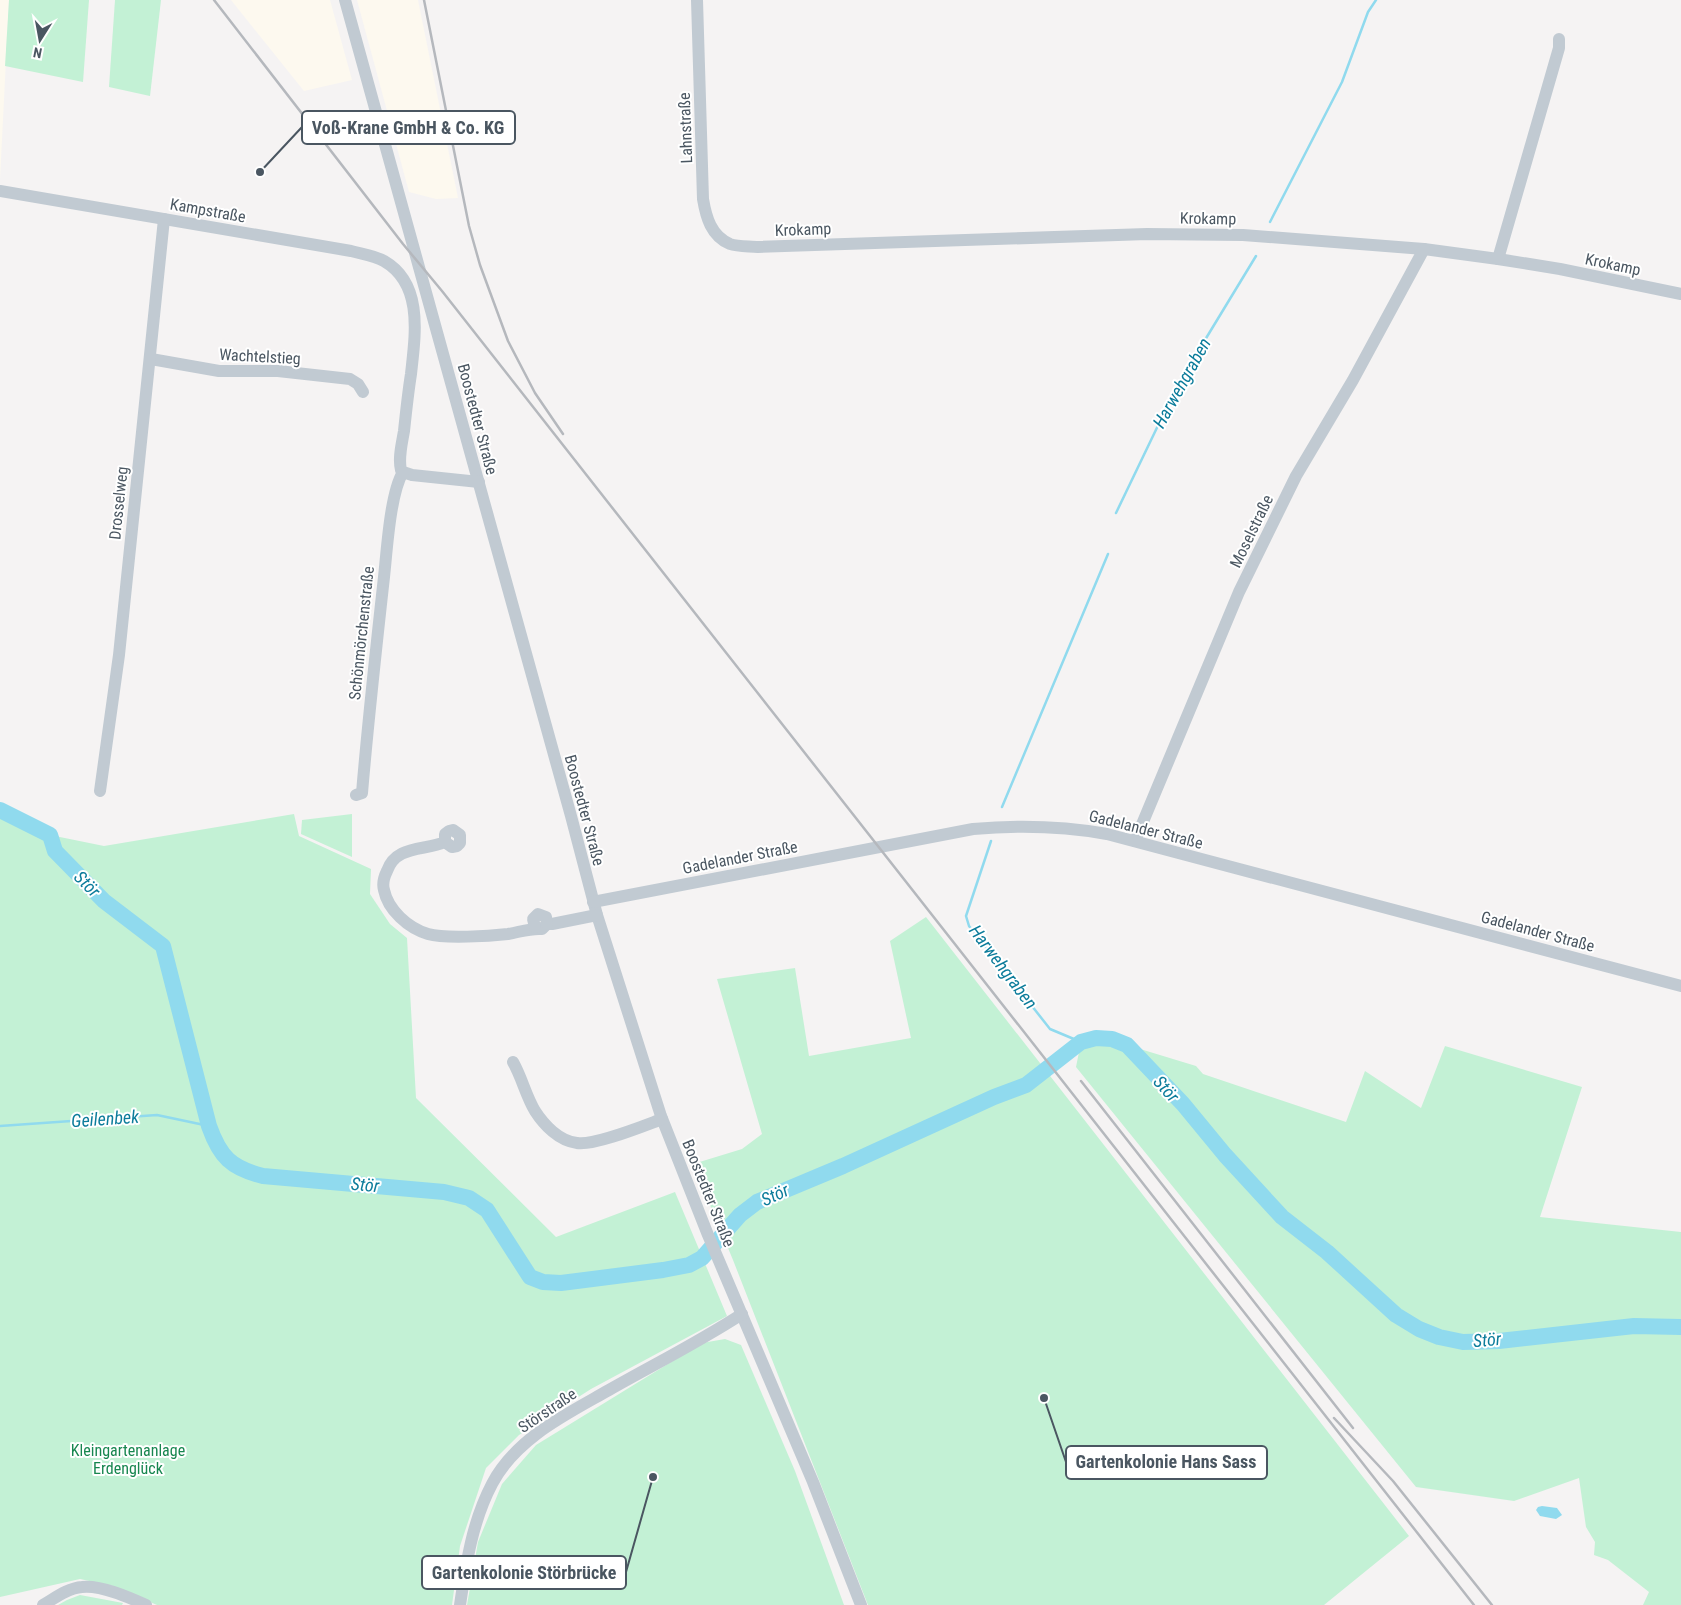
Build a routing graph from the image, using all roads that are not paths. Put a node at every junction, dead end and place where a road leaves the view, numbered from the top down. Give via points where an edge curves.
1 (345, 0) edge
2 (697, 0) edge
3 (1559, 40) dead end
4 (0, 191) edge
5 (164, 219) junction
6 (731, 245) joint
7 (1424, 249) junction
8 (1498, 259) junction
9 (402, 278) joint
10 (1681, 294) edge
11 (151, 359) junction
12 (363, 392) dead end
13 (403, 472) junction
14 (479, 482) junction
15 (100, 791) dead end
16 (356, 795) dead end
17 (1135, 841) junction
18 (445, 842) dead end
19 (593, 902) junction
20 (597, 915) junction
21 (1681, 986) edge
22 (513, 1062) dead end
23 (662, 1119) junction
24 (742, 1314) junction
25 (43, 1605) edge
26 (146, 1605) edge
27 (460, 1605) edge
28 (861, 1605) edge

1 - 14 street, Boostedter Straße
2 - 6 street, Lahnstraße via 703,199 711,227
3 - 8 street
4 - 5 street, Kampstraße
5 - 9 street, Kampstraße via 368,255 385,262
5 - 11 street, Drosselweg
6 - 7 street, Krokamp via 758,247 1213,234
7 - 8 street, Krokamp
7 - 17 street, Moselstraße via 1300,469 1256,556
8 - 10 street, Krokamp
9 - 13 street, Schönmörchenstraße via 411,298 415,326 400,466
11 - 12 street, Wachtelstieg via 220,371 278,371 350,378
11 - 15 street, Drosselweg via 116,678
13 - 14 street via 412,476
13 - 16 street, Schönmörchenstraße via 395,496 386,554 362,793
14 - 19 street, Boostedter Straße
17 - 19 street, Gadelander Straße via 1055,826 973,829
17 - 21 street, Gadelander Straße
18 - 20 street via 405,852 391,861 384,877 388,902 405,922 426,934 500,935
19 - 20 street, Boostedter Straße
20 - 23 street, Boostedter Straße
22 - 23 street via 535,1112 549,1128 569,1141 594,1142
23 - 24 street, Boostedter Straße
24 - 27 street, Störstraße via 559,1418 519,1450 493,1482 482,1503 468,1550
24 - 28 street, Boostedter Straße
25 - 26 street via 64,1592 82,1587 112,1591

